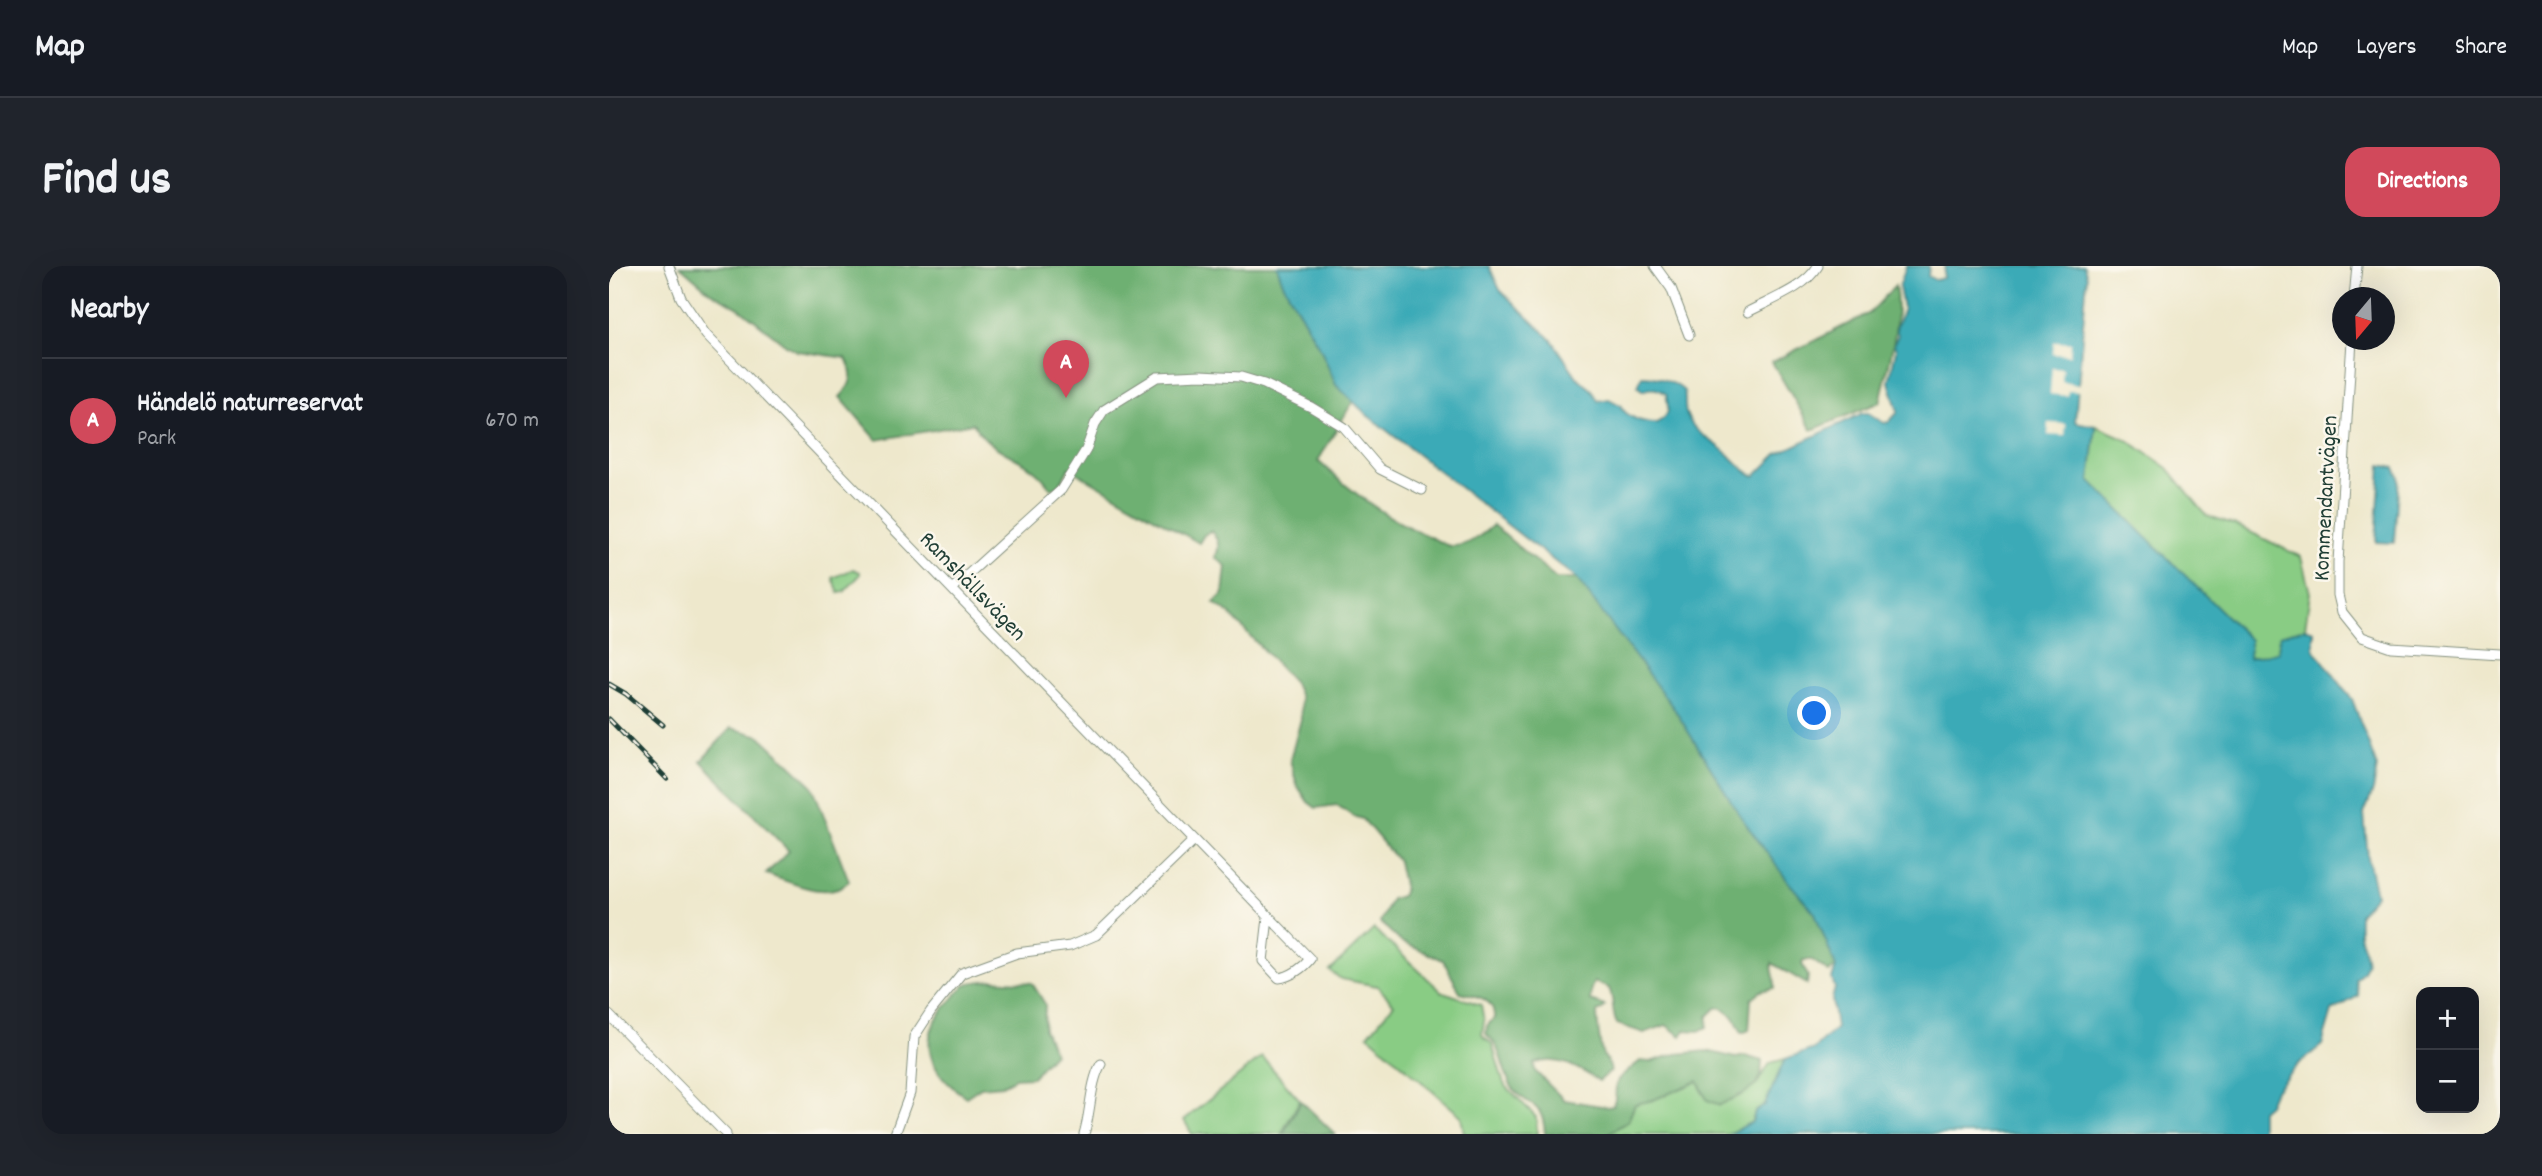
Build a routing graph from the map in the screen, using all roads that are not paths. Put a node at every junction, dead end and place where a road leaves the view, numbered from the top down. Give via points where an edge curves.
1 (669, 266) edge
2 (1655, 266) edge
3 (1818, 266) edge
4 (2357, 266) edge
5 (2355, 287) edge
6 (1748, 312) dead end
7 (1689, 335) dead end
8 (2351, 350) edge
9 (1422, 490) dead end
10 (952, 589) junction
11 (2500, 654) edge
12 (1193, 841) junction
13 (1268, 918) junction
14 (609, 1015) edge
15 (1101, 1064) dead end
16 (726, 1134) edge
17 (895, 1134) edge
18 (1084, 1134) edge

1 - 10 street, Ramshällsvägen via 681,298 706,335
2 - 7 street via 1671,288
3 - 6 street via 1790,290
4 - 5 street
8 - 11 street, Kommendantvägen via 2338,562 2342,612 2363,637 2391,647
9 - 10 street via 1380,469 1344,427 1264,384 1241,377 1157,377 1104,410 1061,490
10 - 12 street, Ramshällsvägen
12 - 13 street, Ramshällsvägen
12 - 17 street via 1096,935 1070,946 1017,953 962,973 914,1037 910,1093
13 - 13 street, Ramshällsvägen via 1310,959 1284,978 1263,961
14 - 16 street
15 - 18 street

